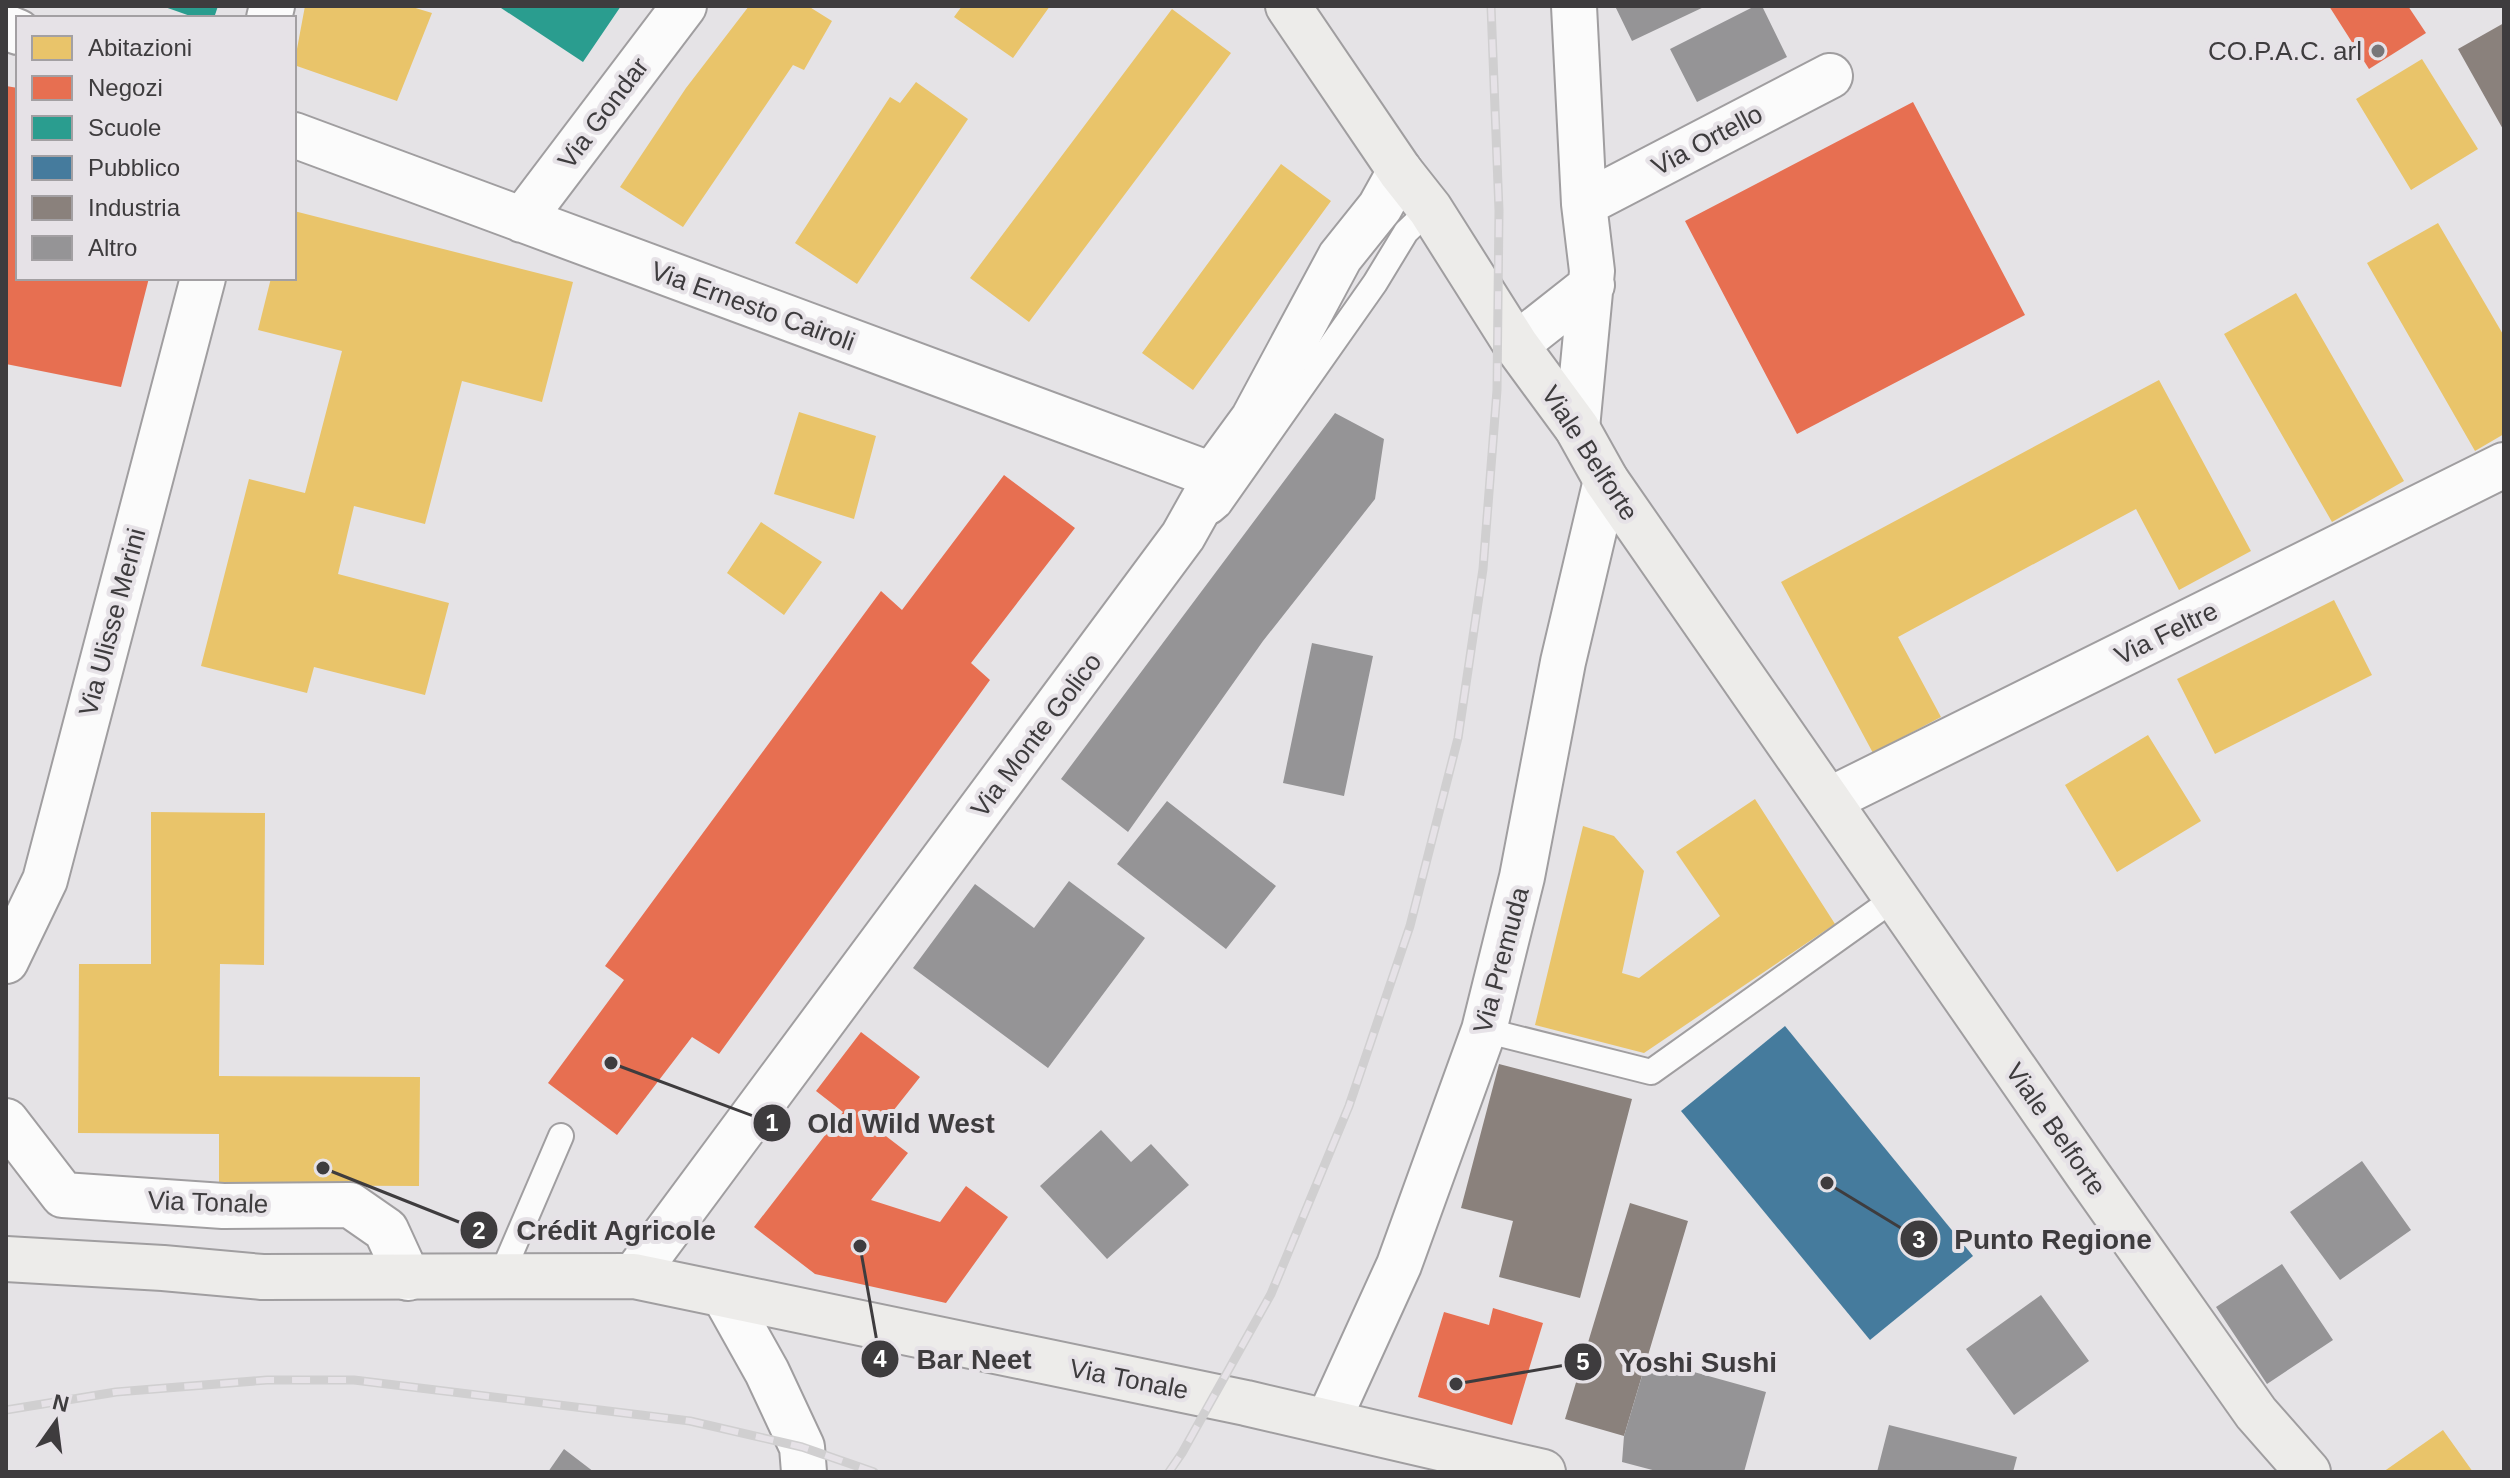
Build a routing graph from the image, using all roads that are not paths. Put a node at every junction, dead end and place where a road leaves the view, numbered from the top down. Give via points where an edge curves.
1 (684, 6) edge
2 (1288, 6) edge
3 (1574, 6) edge
4 (1830, 76) dead end
5 (296, 136) edge
6 (1400, 171) junction
7 (1584, 204) junction
8 (1430, 209) junction
9 (522, 220) junction
10 (202, 280) edge
11 (1592, 285) junction
12 (1516, 345) junction
13 (1577, 428) junction
14 (2504, 465) edge
15 (1212, 475) junction
16 (1606, 480) junction
17 (1183, 536) junction
18 (1829, 800) junction
19 (1895, 898) junction
20 (6, 961) edge
21 (1484, 1030) junction
22 (6, 1121) edge
23 (561, 1136) dead end
24 (6, 1259) edge
25 (634, 1276) junction
26 (262, 1277) junction
27 (408, 1278) junction
28 (500, 1278) junction
29 (6, 1290) edge
30 (725, 1297) junction
31 (2256, 1413) junction
32 (1328, 1421) junction
33 (1461, 1463) edge
34 (804, 1472) edge
35 (1543, 1472) edge
36 (2282, 1472) edge
37 (2308, 1472) edge

1 - 9 street, Via Gondar
2 - 6 main road, Viale Belforte
3 - 7 street
4 - 7 street, Via Ortello
5 - 9 street, Via Ernesto Cairoli
6 - 8 main road, Viale Belforte
6 - 15 street, Via Monte Golico via 1380,207 1340,257 1253,419
7 - 11 street
8 - 12 main road, Viale Belforte
8 - 17 lane via 1406,232 1219,505
9 - 15 street, Via Ernesto Cairoli
10 - 20 street, Via Ulisse Merini via 45,880
11 - 12 street
11 - 13 street
12 - 13 main road, Viale Belforte
13 - 16 main road, Viale Belforte
14 - 18 street, Via Feltre
15 - 17 street, Via Monte Golico
16 - 18 main road, Viale Belforte
16 - 21 street, Via Premuda
17 - 25 street, Via Monte Golico
18 - 19 main road, Viale Belforte
19 - 21 lane via 1651,1072
19 - 31 main road, Viale Belforte
21 - 32 street, Via Premuda via 1399,1265
22 - 27 street, Via Tonale via 63,1195 223,1206 350,1205 386,1230
23 - 28 lane
24 - 26 main road, Via Tonale
25 - 28 main road, Via Tonale
25 - 30 main road, Via Tonale
26 - 27 main road, Via Tonale
26 - 29 main road, Via Tonale via 83,1292
27 - 28 main road, Via Tonale
30 - 32 main road, Via Tonale
30 - 34 street via 802,1447
31 - 36 main road
31 - 37 main road, Viale Belforte
32 - 33 main road, Via Tonale
33 - 35 main road, Via Tonale

